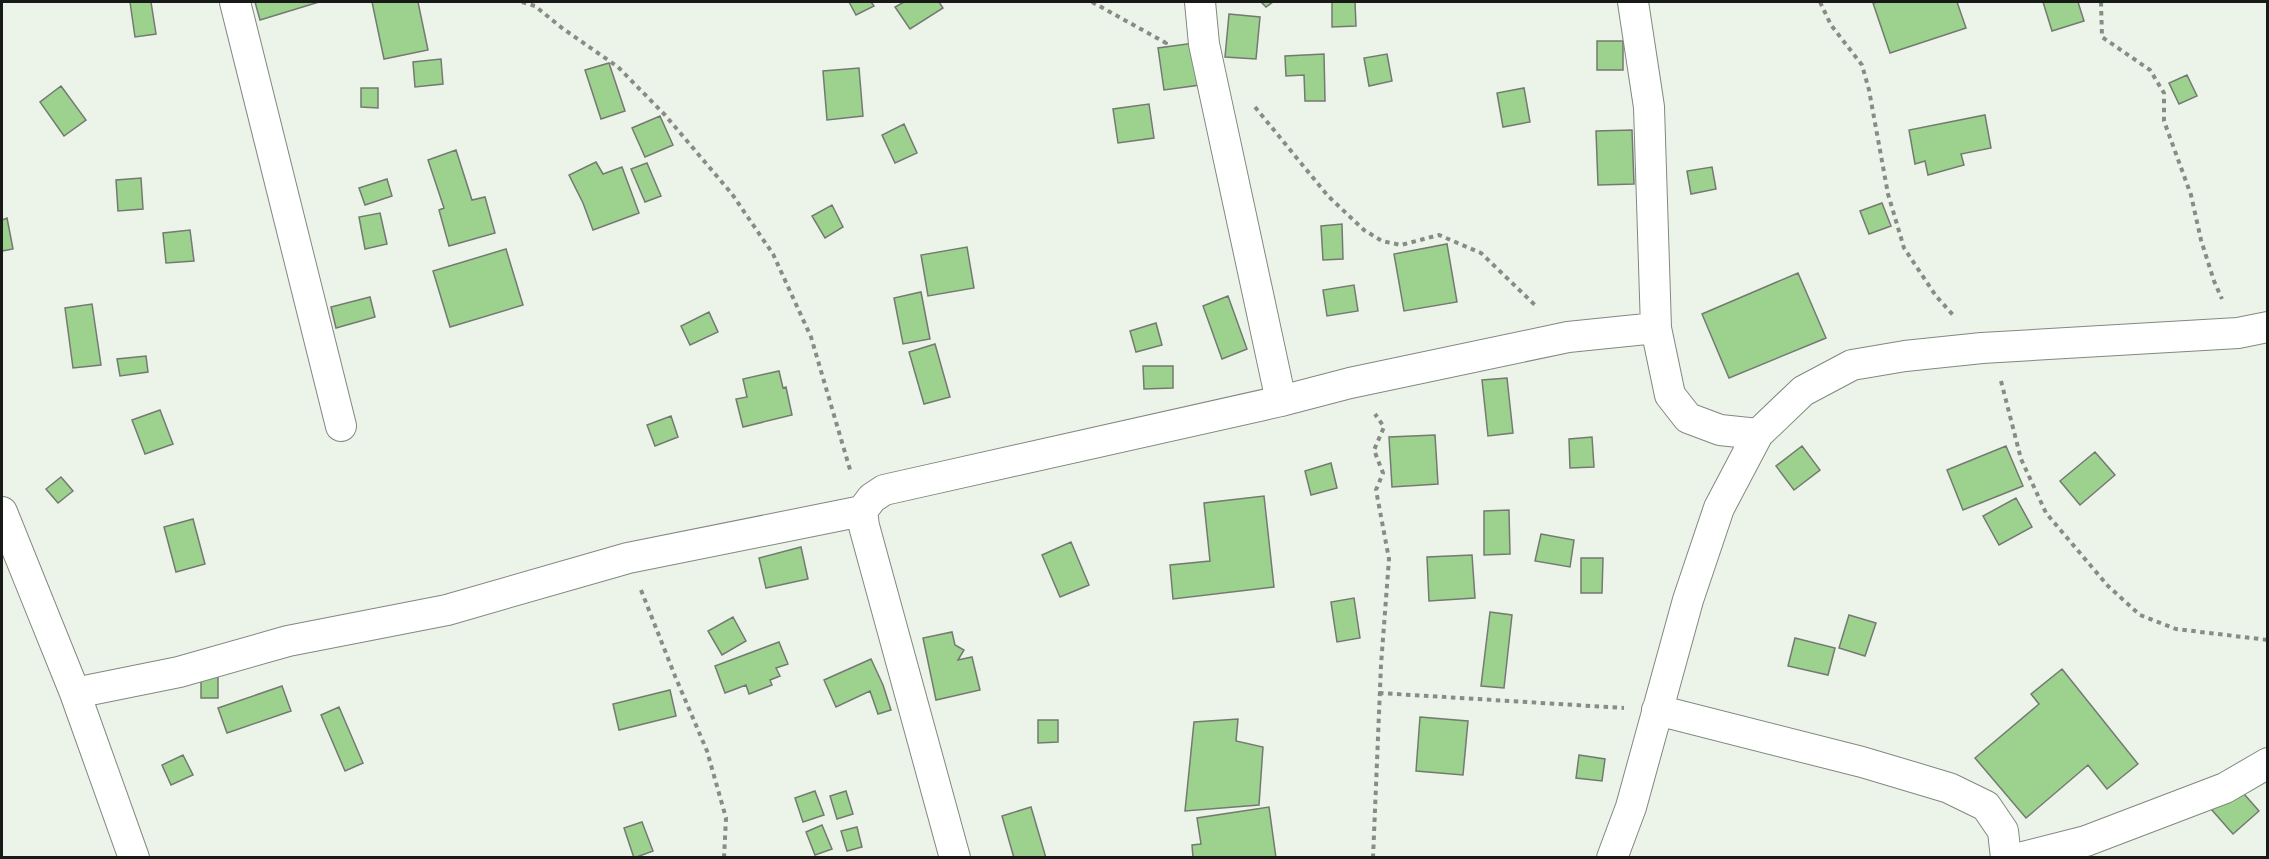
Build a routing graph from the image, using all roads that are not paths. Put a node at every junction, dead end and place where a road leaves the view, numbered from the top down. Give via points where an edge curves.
1 (235, 2) edge
2 (1200, 2) edge
3 (1633, 2) edge
4 (2268, 327) edge
5 (1656, 328) junction
6 (1281, 401) junction
7 (341, 426) dead end
8 (1758, 434) junction
9 (862, 511) junction
10 (2, 512) edge
11 (75, 693) junction
12 (1657, 710) junction
13 (2268, 763) edge
14 (134, 858) edge
15 (955, 858) edge
16 (1612, 858) edge
17 (2006, 858) edge
18 (2019, 858) edge

1 - 7 street
2 - 6 street via 1204,44
3 - 5 street via 1649,108
4 - 8 street via 2238,333 1983,348 1852,365 1803,391
5 - 6 street via 1568,337
5 - 8 street via 1670,395 1688,418 1720,430
6 - 9 street via 884,490
8 - 12 street via 1719,508
9 - 11 street via 628,558 447,610 288,640 179,672
9 - 15 street
10 - 11 street
11 - 14 street
12 - 16 street via 1631,807
12 - 17 street via 1949,788 1986,806 2003,831
13 - 18 street via 2225,789 2086,841

